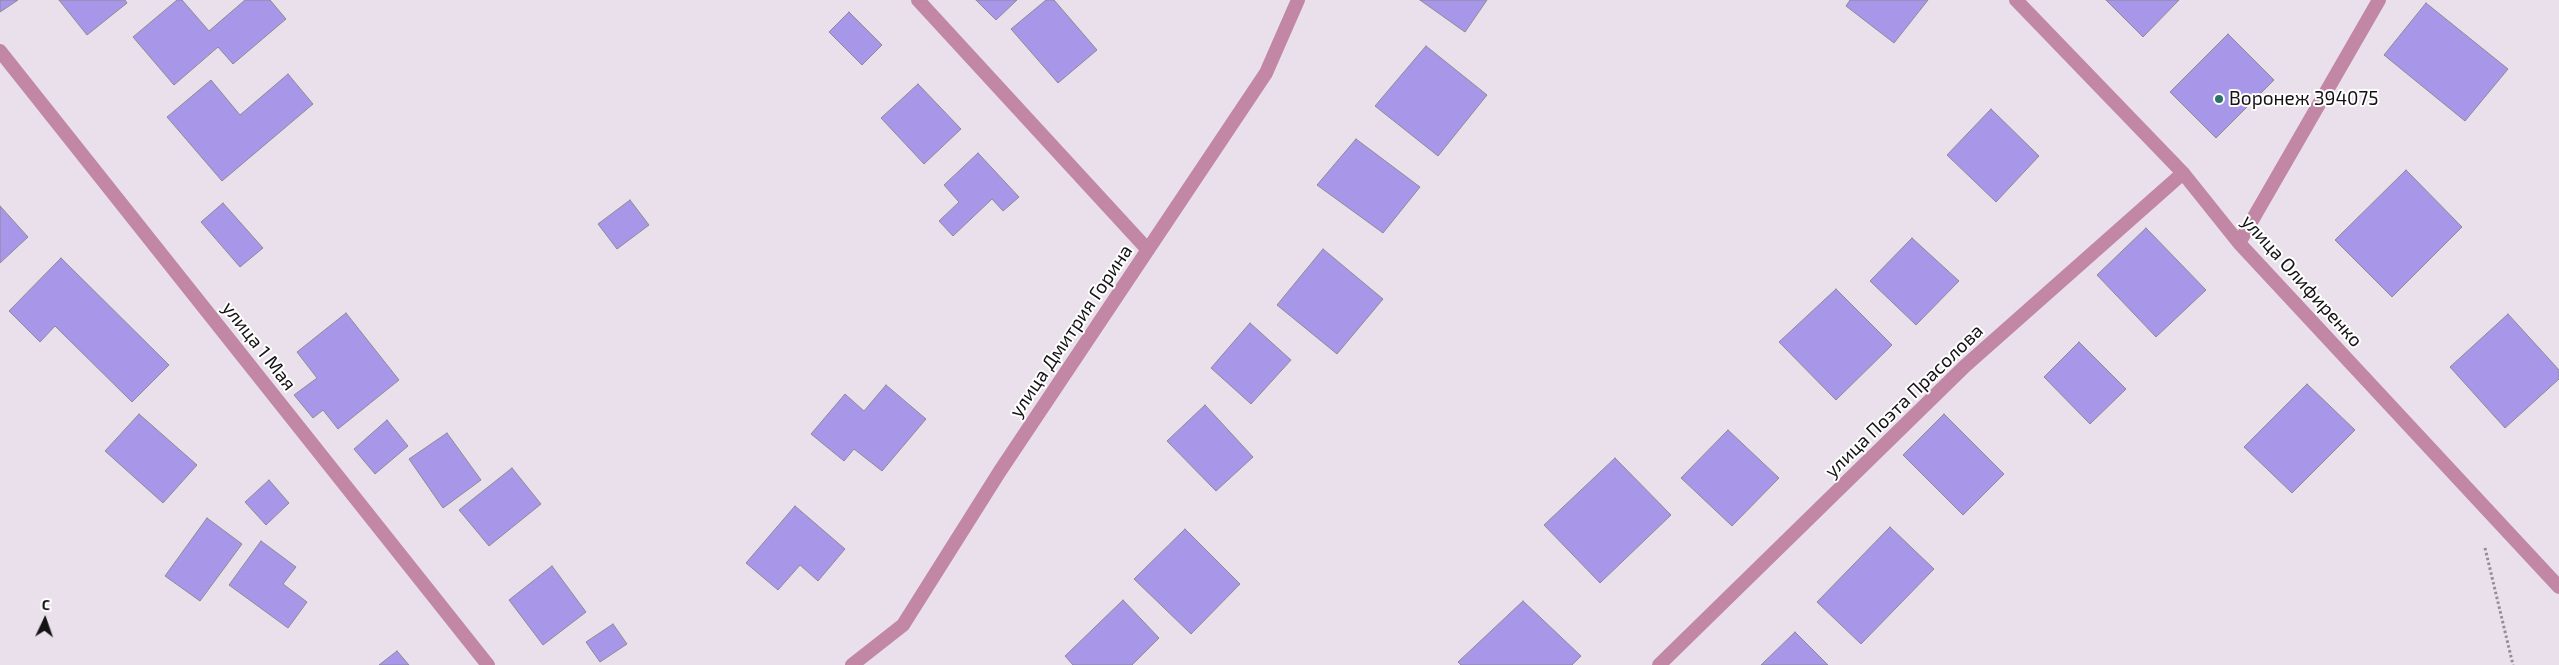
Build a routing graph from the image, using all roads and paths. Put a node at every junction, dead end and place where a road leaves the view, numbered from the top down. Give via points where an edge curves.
1 (918, 0) edge
2 (1298, 0) edge
3 (2016, 0) edge
4 (2379, 0) edge
5 (0, 51) edge
6 (2183, 172) junction
7 (2239, 243) junction
8 (1148, 250) junction
9 (2483, 540) dead end
10 (2559, 587) edge
11 (488, 665) edge
12 (852, 665) edge
13 (1659, 665) edge
14 (2513, 665) edge

1 - 8 street
2 - 8 street, улица Дмитрия Горина via 1266,73
3 - 6 street, улица Олифиренко
4 - 7 street
5 - 11 street, улица 1 Мая
6 - 7 street, улица Олифиренко
6 - 13 street, улица Поэта Прасолова via 1965,366
7 - 10 street, улица Олифиренко
8 - 12 street, улица Дмитрия Горина via 1000,471 903,625
9 - 14 path

